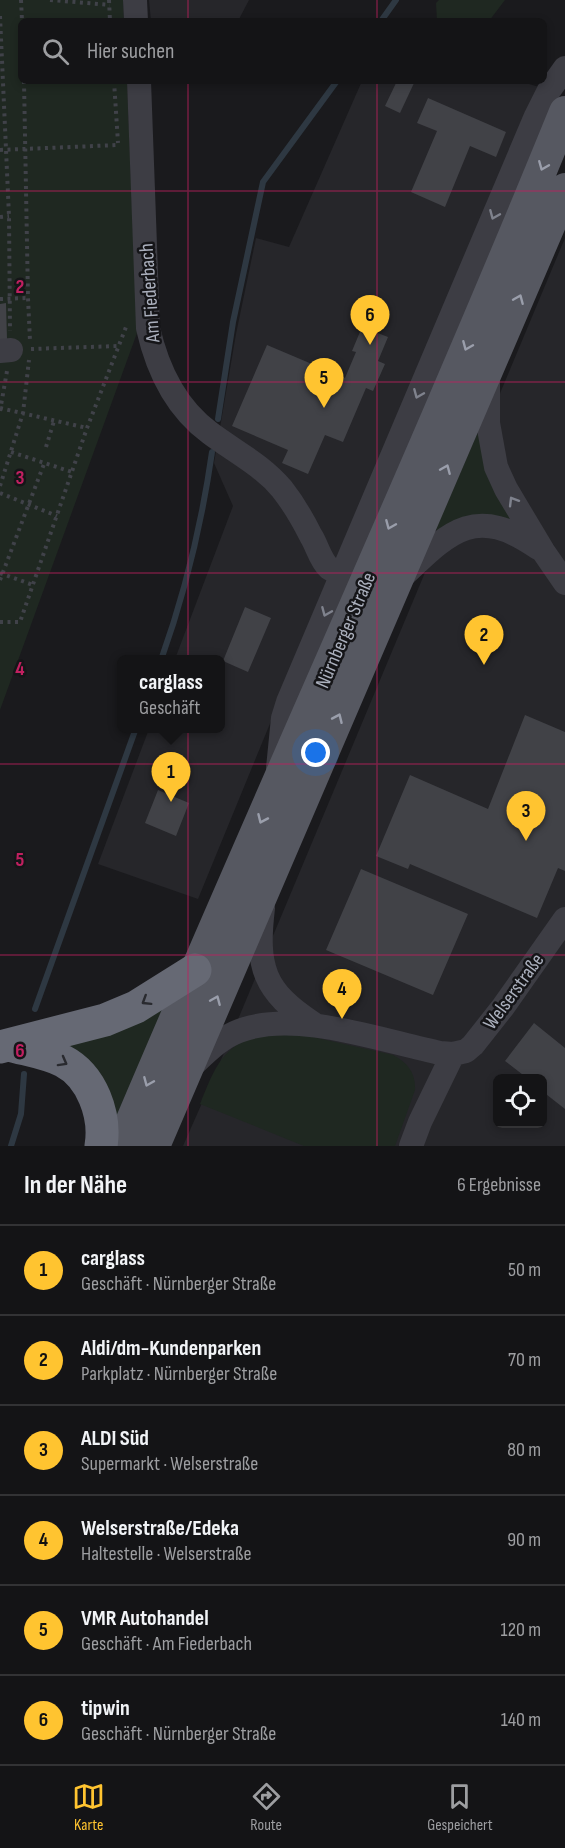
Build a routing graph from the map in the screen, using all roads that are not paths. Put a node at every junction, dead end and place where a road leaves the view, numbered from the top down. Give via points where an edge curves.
1 (135, 0) edge
2 (136, 18) edge
3 (565, 68) edge
4 (139, 84) edge
5 (565, 112) edge
6 (565, 189) edge
7 (488, 372) junction
8 (543, 551) junction
9 (341, 574) junction
10 (398, 581) junction
11 (565, 583) edge
12 (277, 787) junction
13 (266, 885) junction
14 (565, 919) edge
15 (195, 970) junction
16 (314, 1024) junction
17 (4, 1046) edge
18 (453, 1054) junction
19 (185, 1073) junction
20 (101, 1146) edge
21 (121, 1146) edge
22 (154, 1146) edge
23 (411, 1146) edge

1 - 2 street
3 -> 9 street via 536,116
4 - 9 street, Am Fiederbach via 148,328 155,357 188,412 281,488 324,561
5 -> 12 main road, Nürnberger Straße
7 -> 6 main road, Nürnberger Straße
8 -> 7 street via 496,466 488,423
10 -> 7 main road, Nürnberger Straße
8 - 10 street via 501,527 472,526 445,539
8 - 11 street
9 -> 12 street via 288,702 280,739
13 -> 10 main road, Nürnberger Straße
12 -> 15 main road, Nürnberger Straße
13 - 16 street via 260,930 264,970 281,999
19 -> 13 main road, Nürnberger Straße
14 - 18 street, Welserstraße via 486,1031 466,1051
15 -> 17 highway via 136,1007 105,1020
15 -> 21 main road, Nürnberger Straße
16 - 18 street
16 - 19 street via 258,1025 239,1031 209,1050
17 -> 20 highway via 44,1054 77,1071 93,1092 100,1113
18 - 23 street
19 - 22 main road, Nürnberger Straße

